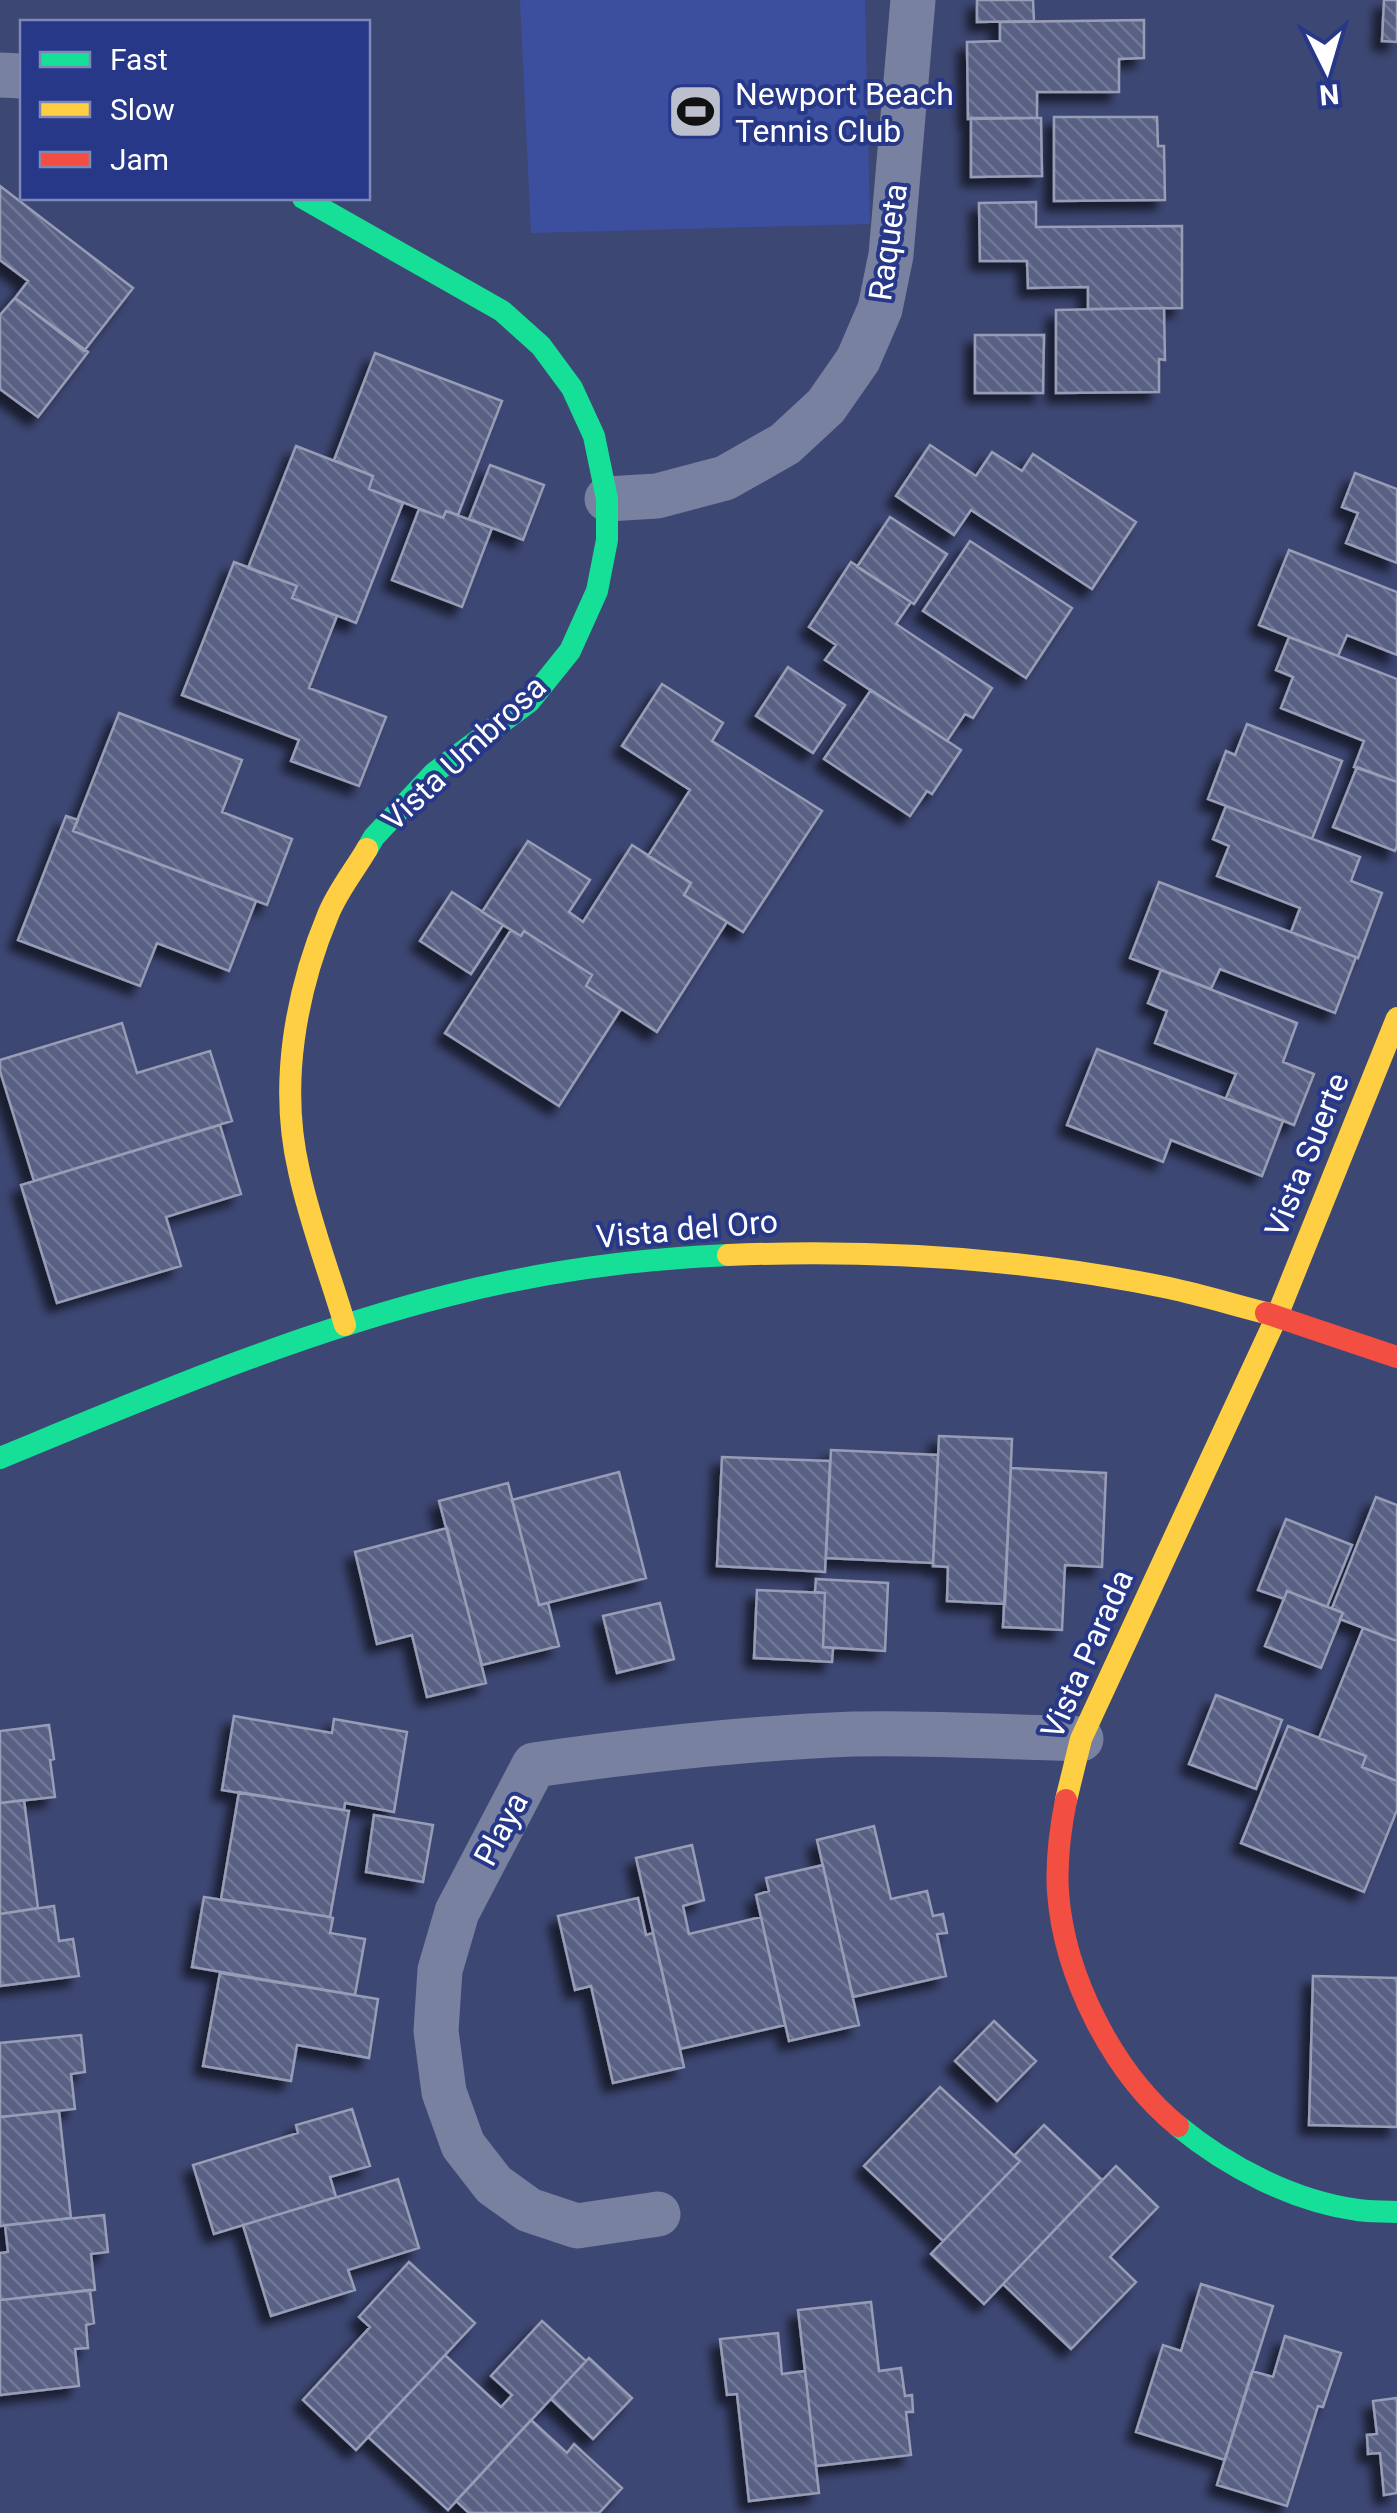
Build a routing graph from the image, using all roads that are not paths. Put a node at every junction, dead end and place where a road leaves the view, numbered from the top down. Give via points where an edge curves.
1 (913, 0) edge
2 (307, 200) edge
3 (607, 500) junction
4 (1397, 1018) edge
5 (1277, 1316) junction
6 (345, 1325) junction
7 (1397, 1357) edge
8 (0, 1458) edge
9 (1081, 1739) junction
10 (1397, 2212) edge
11 (658, 2214) dead end

1 - 3 street, Raqueta via 892,254 880,309 858,360 826,406 785,444 725,478 657,496
2 - 3 street, Vista Umbrosa via 502,311 541,346 572,388 594,436
3 - 6 street, Vista Umbrosa via 597,591 570,651 529,702 434,773 374,837 329,912 306,974 294,1038 294,1135
4 - 5 street, Vista Suerte
5 - 6 street, Vista del Oro via 1116,1277 868,1251 619,1264 456,1294
5 - 7 street, Vista del Oro
5 - 9 street, Vista Parada
6 - 8 street, Vista del Oro
9 - 10 street, Vista Parada via 1062,1810 1058,1884 1066,1939 1088,2008 1126,2072 1162,2113 1220,2159 1286,2192 1357,2210
9 - 11 street, Playa via 797,1737 534,1765 457,1912 440,1970 436,2031 444,2092 463,2145 494,2186 529,2210 577,2226

